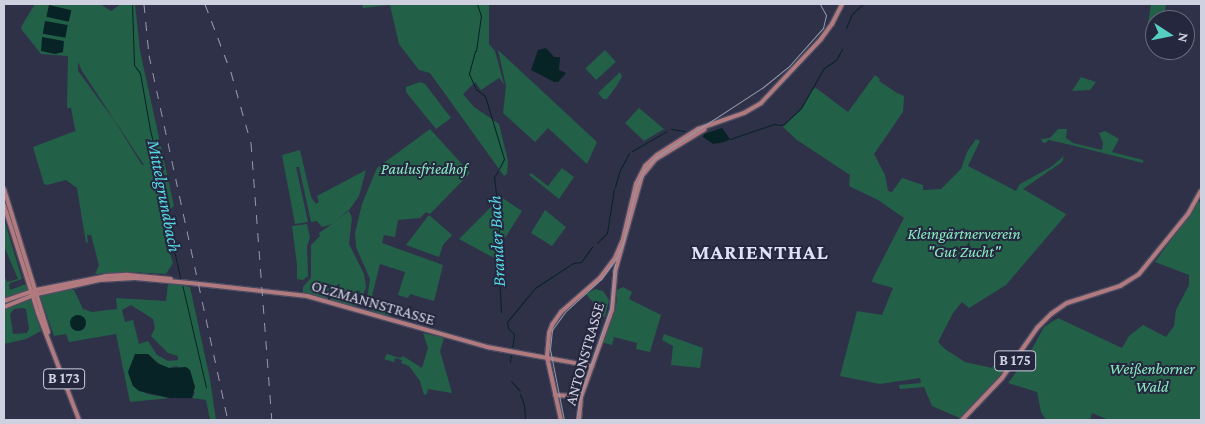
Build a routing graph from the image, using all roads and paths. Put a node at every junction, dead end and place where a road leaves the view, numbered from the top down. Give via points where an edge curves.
1 (842, 4) edge
2 (737, 116) junction
3 (4, 189) edge
4 (1201, 191) edge
5 (4, 205) edge
6 (608, 268) junction
7 (615, 272) junction
8 (34, 292) junction
9 (4, 301) edge
10 (4, 307) edge
11 (548, 357) junction
12 (592, 366) junction
13 (555, 395) junction
14 (581, 397) junction
15 (79, 420) edge
16 (561, 420) edge
17 (579, 420) edge
18 (962, 420) edge

1 - 2 main road via 817,44 764,101
2 - 6 main road via 698,129 645,166 634,190 621,245
2 - 7 main road, ANTONSTRASSE via 700,131 648,167 639,185
3 - 8 main road, B 173
4 - 18 main road, B 175 via 1188,214 1139,274 1120,286 1067,303 1051,314 1037,328 998,383
5 - 8 main road, B 173
6 - 7 main road
6 - 11 main road via 561,312 552,325
7 - 12 main road, ANTONSTRASSE via 612,310
8 - 9 main road
8 - 10 main road
8 - 11 main road, OLZMANNSTRASSE via 106,276 128,275 307,296 430,332
8 - 15 main road, B 173
11 - 12 main road, OLZMANNSTRASSE
11 - 13 main road
12 - 14 main road, ANTONSTRASSE
13 - 14 main road
13 - 16 main road
14 - 17 main road, ANTONSTRASSE

